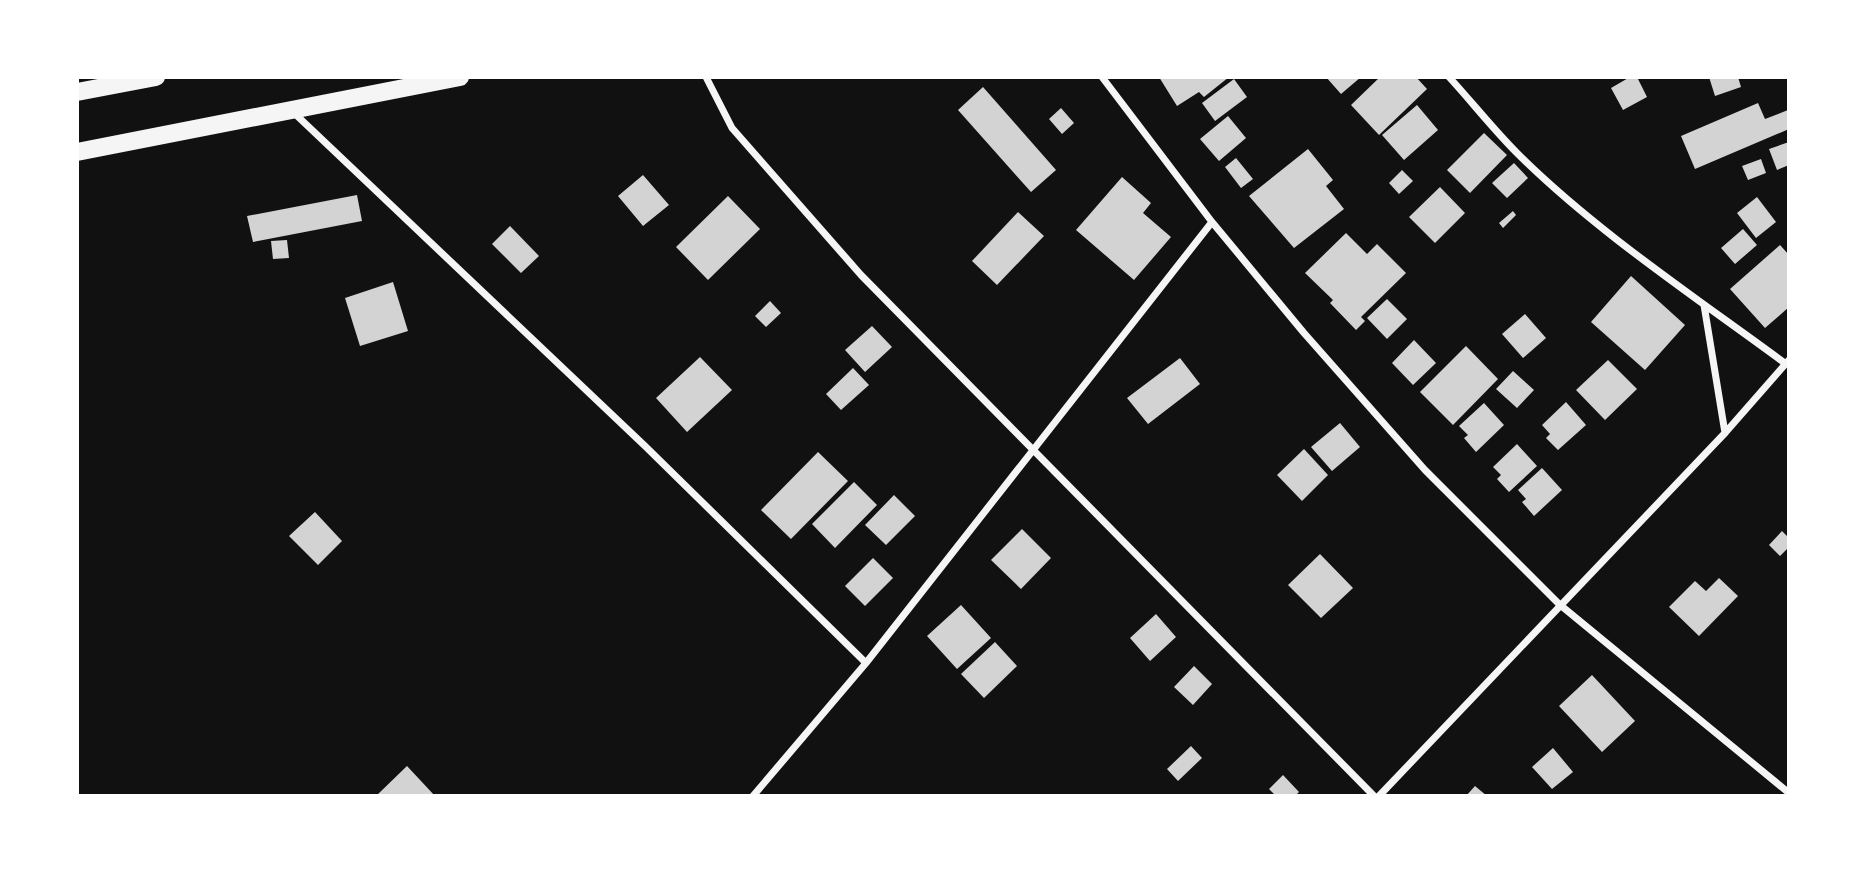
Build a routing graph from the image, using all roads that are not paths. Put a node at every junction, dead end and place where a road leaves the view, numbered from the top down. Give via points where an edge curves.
1 (156, 77) edge
2 (460, 77) edge
3 (706, 77) edge
4 (1102, 77) edge
5 (1449, 77) edge
6 (77, 92) edge
7 (291, 110) junction
8 (77, 152) edge
9 (1212, 222) junction
10 (1704, 305) junction
11 (1788, 362) edge
12 (1725, 433) junction
13 (1032, 447) junction
14 (1559, 604) junction
15 (866, 663) junction
16 (1789, 793) edge
17 (753, 796) edge
18 (1377, 796) edge

1 - 6 main road
2 - 7 main road
3 - 13 street via 732,128 842,254
4 - 9 street
5 - 10 street via 1517,153
7 - 8 main road
7 - 15 street
9 - 13 street
9 - 14 street via 1425,470
10 - 11 street
10 - 12 street
11 - 12 street
12 - 14 street
13 - 15 street
13 - 18 street
14 - 16 street
14 - 18 street
15 - 17 street

